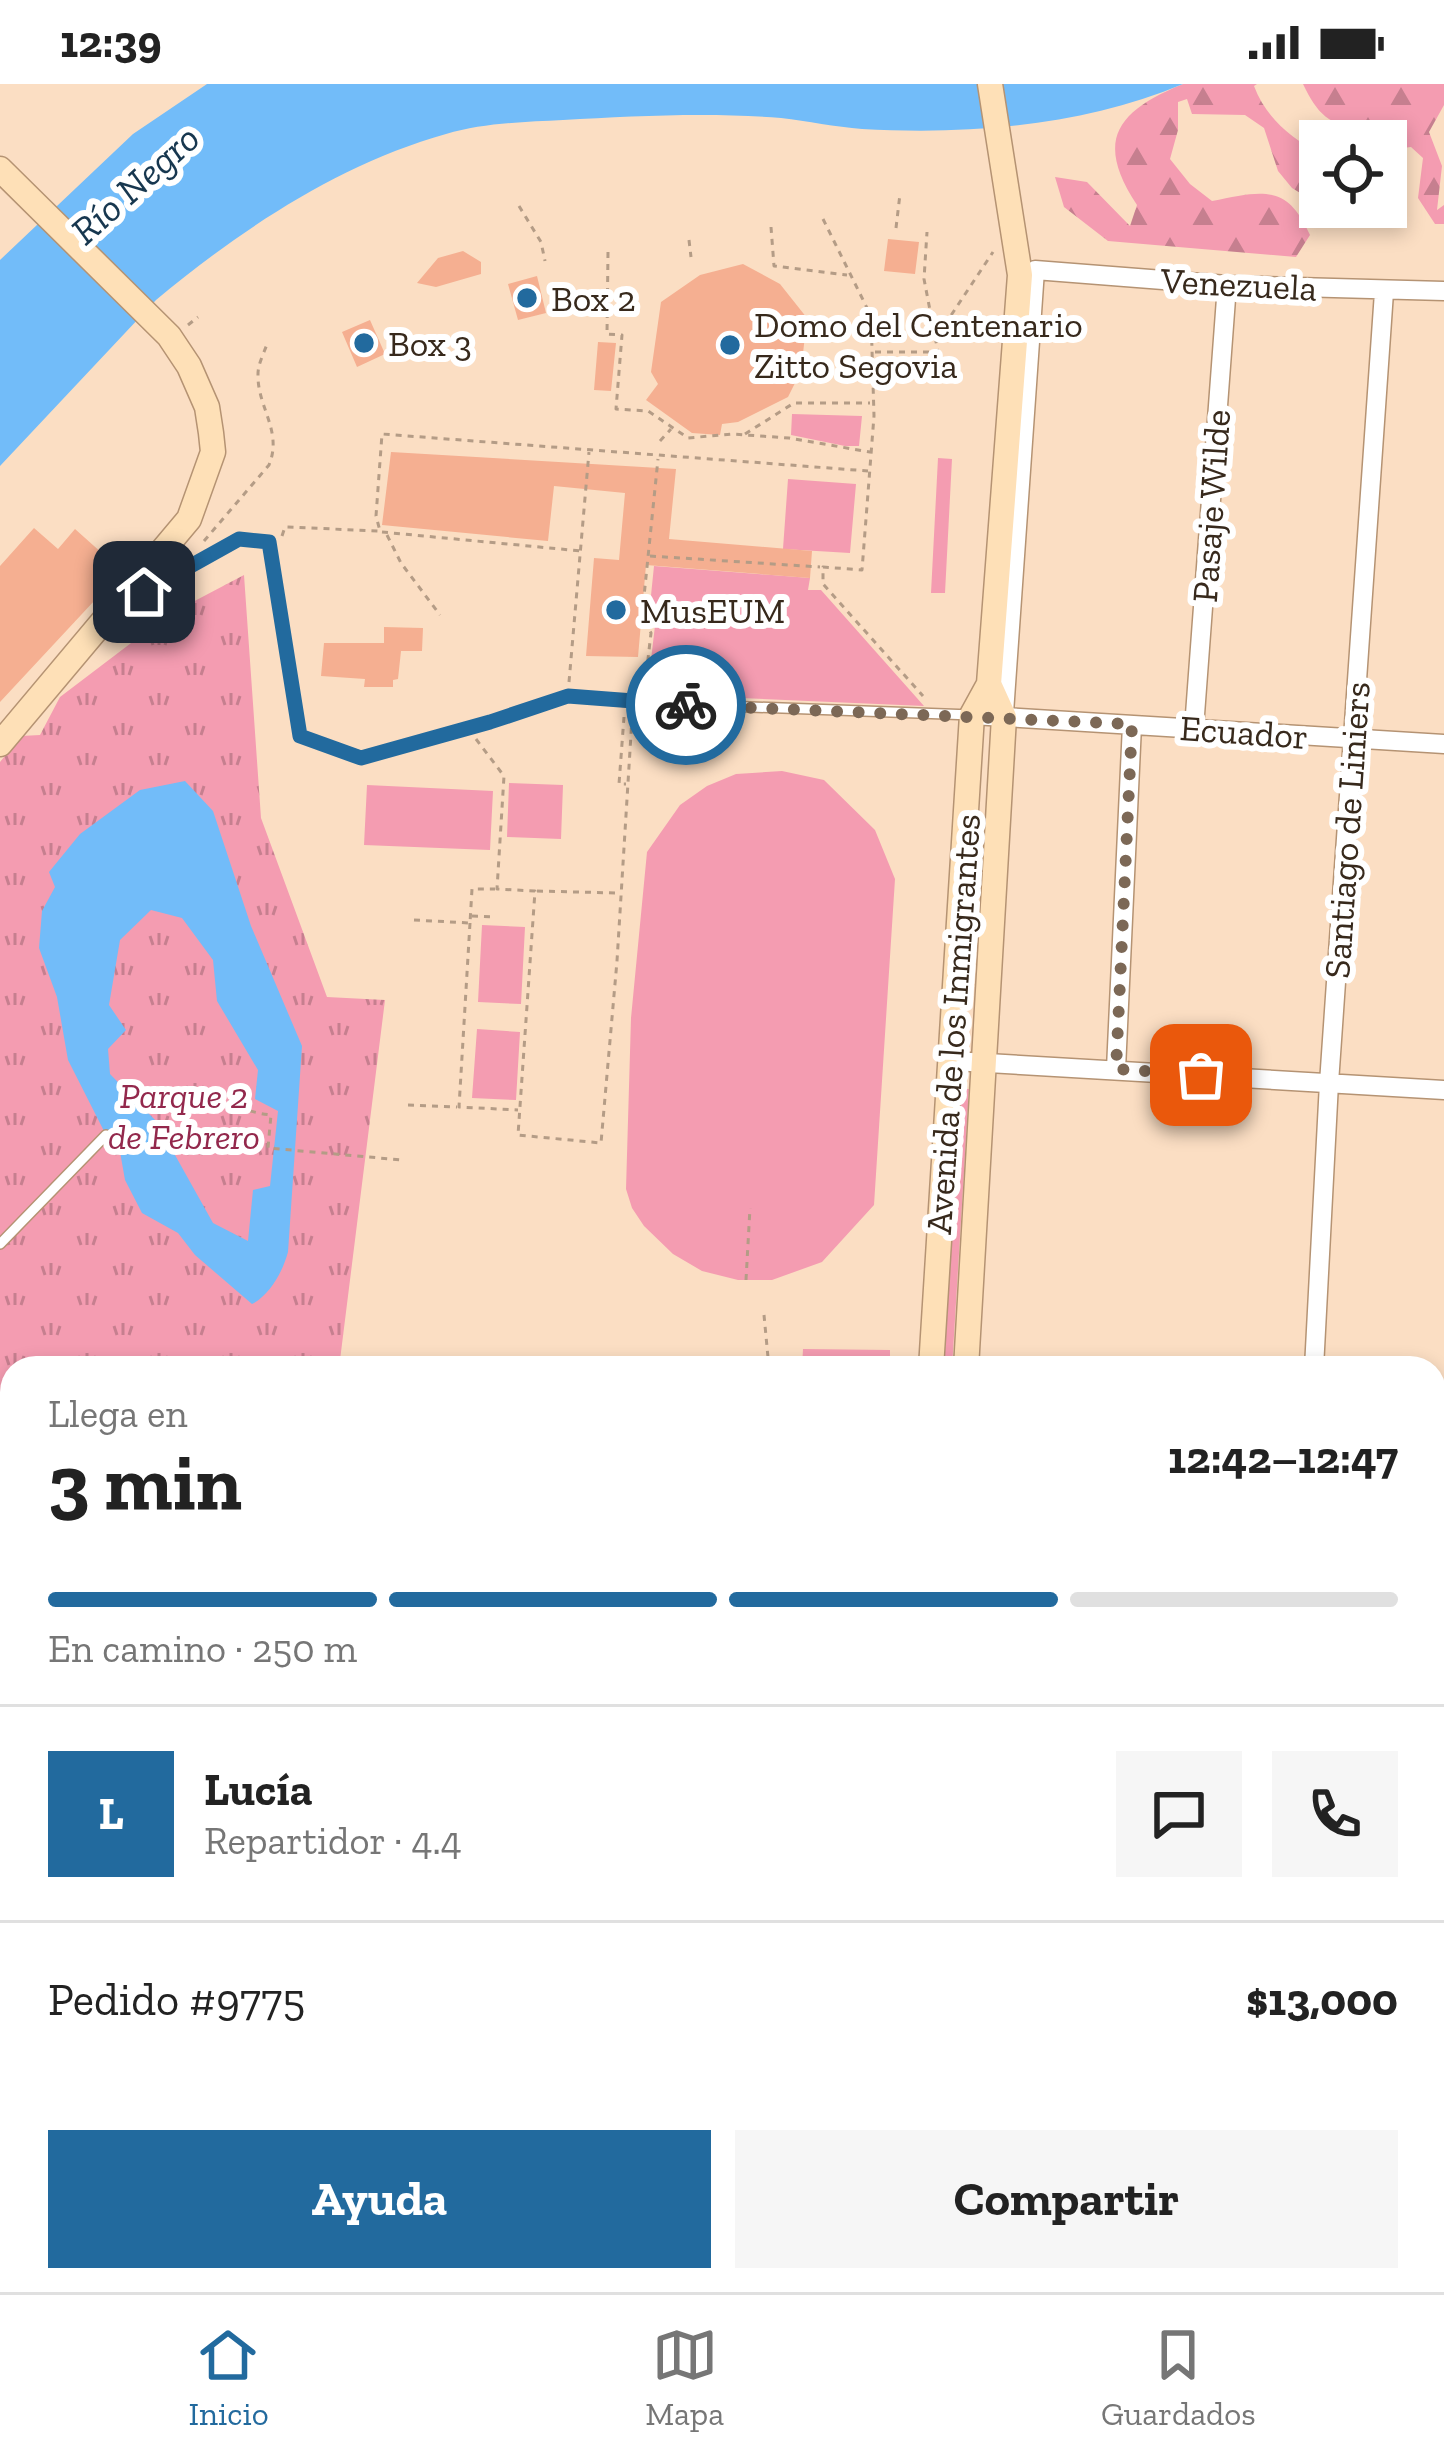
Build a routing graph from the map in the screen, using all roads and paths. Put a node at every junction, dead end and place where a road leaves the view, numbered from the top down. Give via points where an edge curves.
1 (990, 84) edge
2 (0, 169) edge
3 (900, 194) dead end
4 (519, 206) dead end
5 (823, 219) dead end
6 (771, 226) dead end
7 (896, 228) dead end
8 (927, 232) dead end
9 (1000, 238) dead end
10 (689, 240) dead end
11 (608, 252) dead end
12 (691, 257) dead end
13 (544, 261) dead end
14 (1035, 270) joint
15 (849, 275) junction
16 (1227, 285) junction
17 (1444, 291) edge
18 (1384, 292) junction
19 (198, 317) dead end
20 (178, 331) junction
21 (938, 335) junction
22 (267, 344) dead end
23 (873, 352) junction
24 (874, 403) junction
25 (673, 427) junction
26 (743, 435) junction
27 (661, 441) dead end
28 (590, 451) junction
29 (870, 452) junction
30 (658, 457) junction
31 (868, 471) junction
32 (384, 532) junction
33 (581, 550) junction
34 (193, 553) dead end
35 (648, 556) junction
36 (274, 560) junction
37 (823, 567) junction
38 (115, 606) junction
39 (440, 615) dead end
40 (989, 684) junction
41 (568, 696) junction
42 (642, 704) junction
43 (937, 713) junction
44 (972, 715) junction
45 (1004, 717) junction
46 (1132, 724) junction
47 (468, 728) junction
48 (1194, 728) junction
49 (1353, 739) junction
50 (0, 744) edge
51 (1444, 744) edge
52 (628, 784) junction
53 (496, 889) junction
54 (535, 891) junction
55 (620, 893) junction
56 (470, 916) junction
57 (494, 916) dead end
58 (414, 920) dead end
59 (470, 923) junction
60 (953, 1061) junction
61 (984, 1063) junction
62 (1116, 1069) junction
63 (1329, 1083) junction
64 (1444, 1090) edge
65 (407, 1105) dead end
66 (459, 1107) junction
67 (152, 1110) dead end
68 (520, 1110) junction
69 (106, 1135) dead end
70 (402, 1160) dead end
71 (751, 1208) dead end
72 (0, 1244) edge
73 (746, 1280) dead end
74 (764, 1315) dead end
75 (768, 1356) edge
76 (932, 1356) edge
77 (967, 1356) edge
78 (1315, 1356) edge
79 (911, 2292) edge
80 (921, 2292) edge

1 - 40 main road, Avenida de los Inmigrantes via 1020,275
2 - 20 main road
3 - 7 path
4 - 13 path
5 - 15 path
6 - 15 path via 774,266
8 - 21 path via 924,279
9 - 21 path
10 - 12 path
11 - 25 path via 608,334 622,335 616,409 648,411
14 - 16 street, Venezuela
14 - 45 street, Avenida de los Inmigrantes
15 - 23 path via 872,316
16 - 18 street, Venezuela
16 - 48 street, Pasaje Wilde
17 - 18 street, Venezuela
18 - 49 street, Santiago de Liniers
19 - 20 path
20 - 38 main road via 207,407 213,452 189,519
21 - 23 path via 938,352
22 - 34 path via 258,376 274,453
23 - 24 path
24 - 26 path via 794,403
24 - 29 path
25 - 26 path via 688,438
25 - 27 path
26 - 29 path
28 - 30 path
28 - 32 path via 382,434 376,516
28 - 33 path
29 - 31 path
30 - 31 path
30 - 35 path
31 - 37 path via 862,570
32 - 33 path
32 - 36 path via 285,527
32 - 39 path
33 - 41 path
35 - 37 path
35 - 42 path via 642,616 651,633
36 - 38 lane via 269,542 239,539
36 - 47 lane via 300,736 361,758
37 - 43 path via 823,584
38 - 50 main road
40 - 44 main road, Avenida de los Inmigrantes
40 - 45 main road, Avenida de los Inmigrantes
41 - 42 lane
41 - 47 lane
42 - 43 lane
43 - 44 lane
44 - 45 street, Ecuador
44 - 60 main road, Avenida de los Inmigrantes
45 - 46 street, Ecuador
45 - 61 main road, Avenida de los Inmigrantes
46 - 48 street, Ecuador
46 - 62 street
47 - 53 path via 504,776
48 - 49 street, Ecuador
49 - 51 street, Ecuador
49 - 63 street, Santiago de Liniers
52 - 52 path via 628,711 619,784
52 - 55 path
53 - 54 path
53 - 56 path via 472,889
54 - 55 path
54 - 68 path
55 - 68 path via 601,1143 518,1135
56 - 57 path
56 - 59 path
58 - 59 path
59 - 66 path
60 - 61 street
60 - 76 main road, Avenida de los Inmigrantes
61 - 62 street
61 - 77 main road, Avenida de los Inmigrantes
62 - 63 street
63 - 64 street
63 - 78 street, Santiago de Liniers
65 - 66 path
66 - 68 path
67 - 70 path via 196,1087 220,1092 248,1113 271,1115 268,1148
69 - 72 lane
71 - 73 path
74 - 75 path
79 - 80 street

